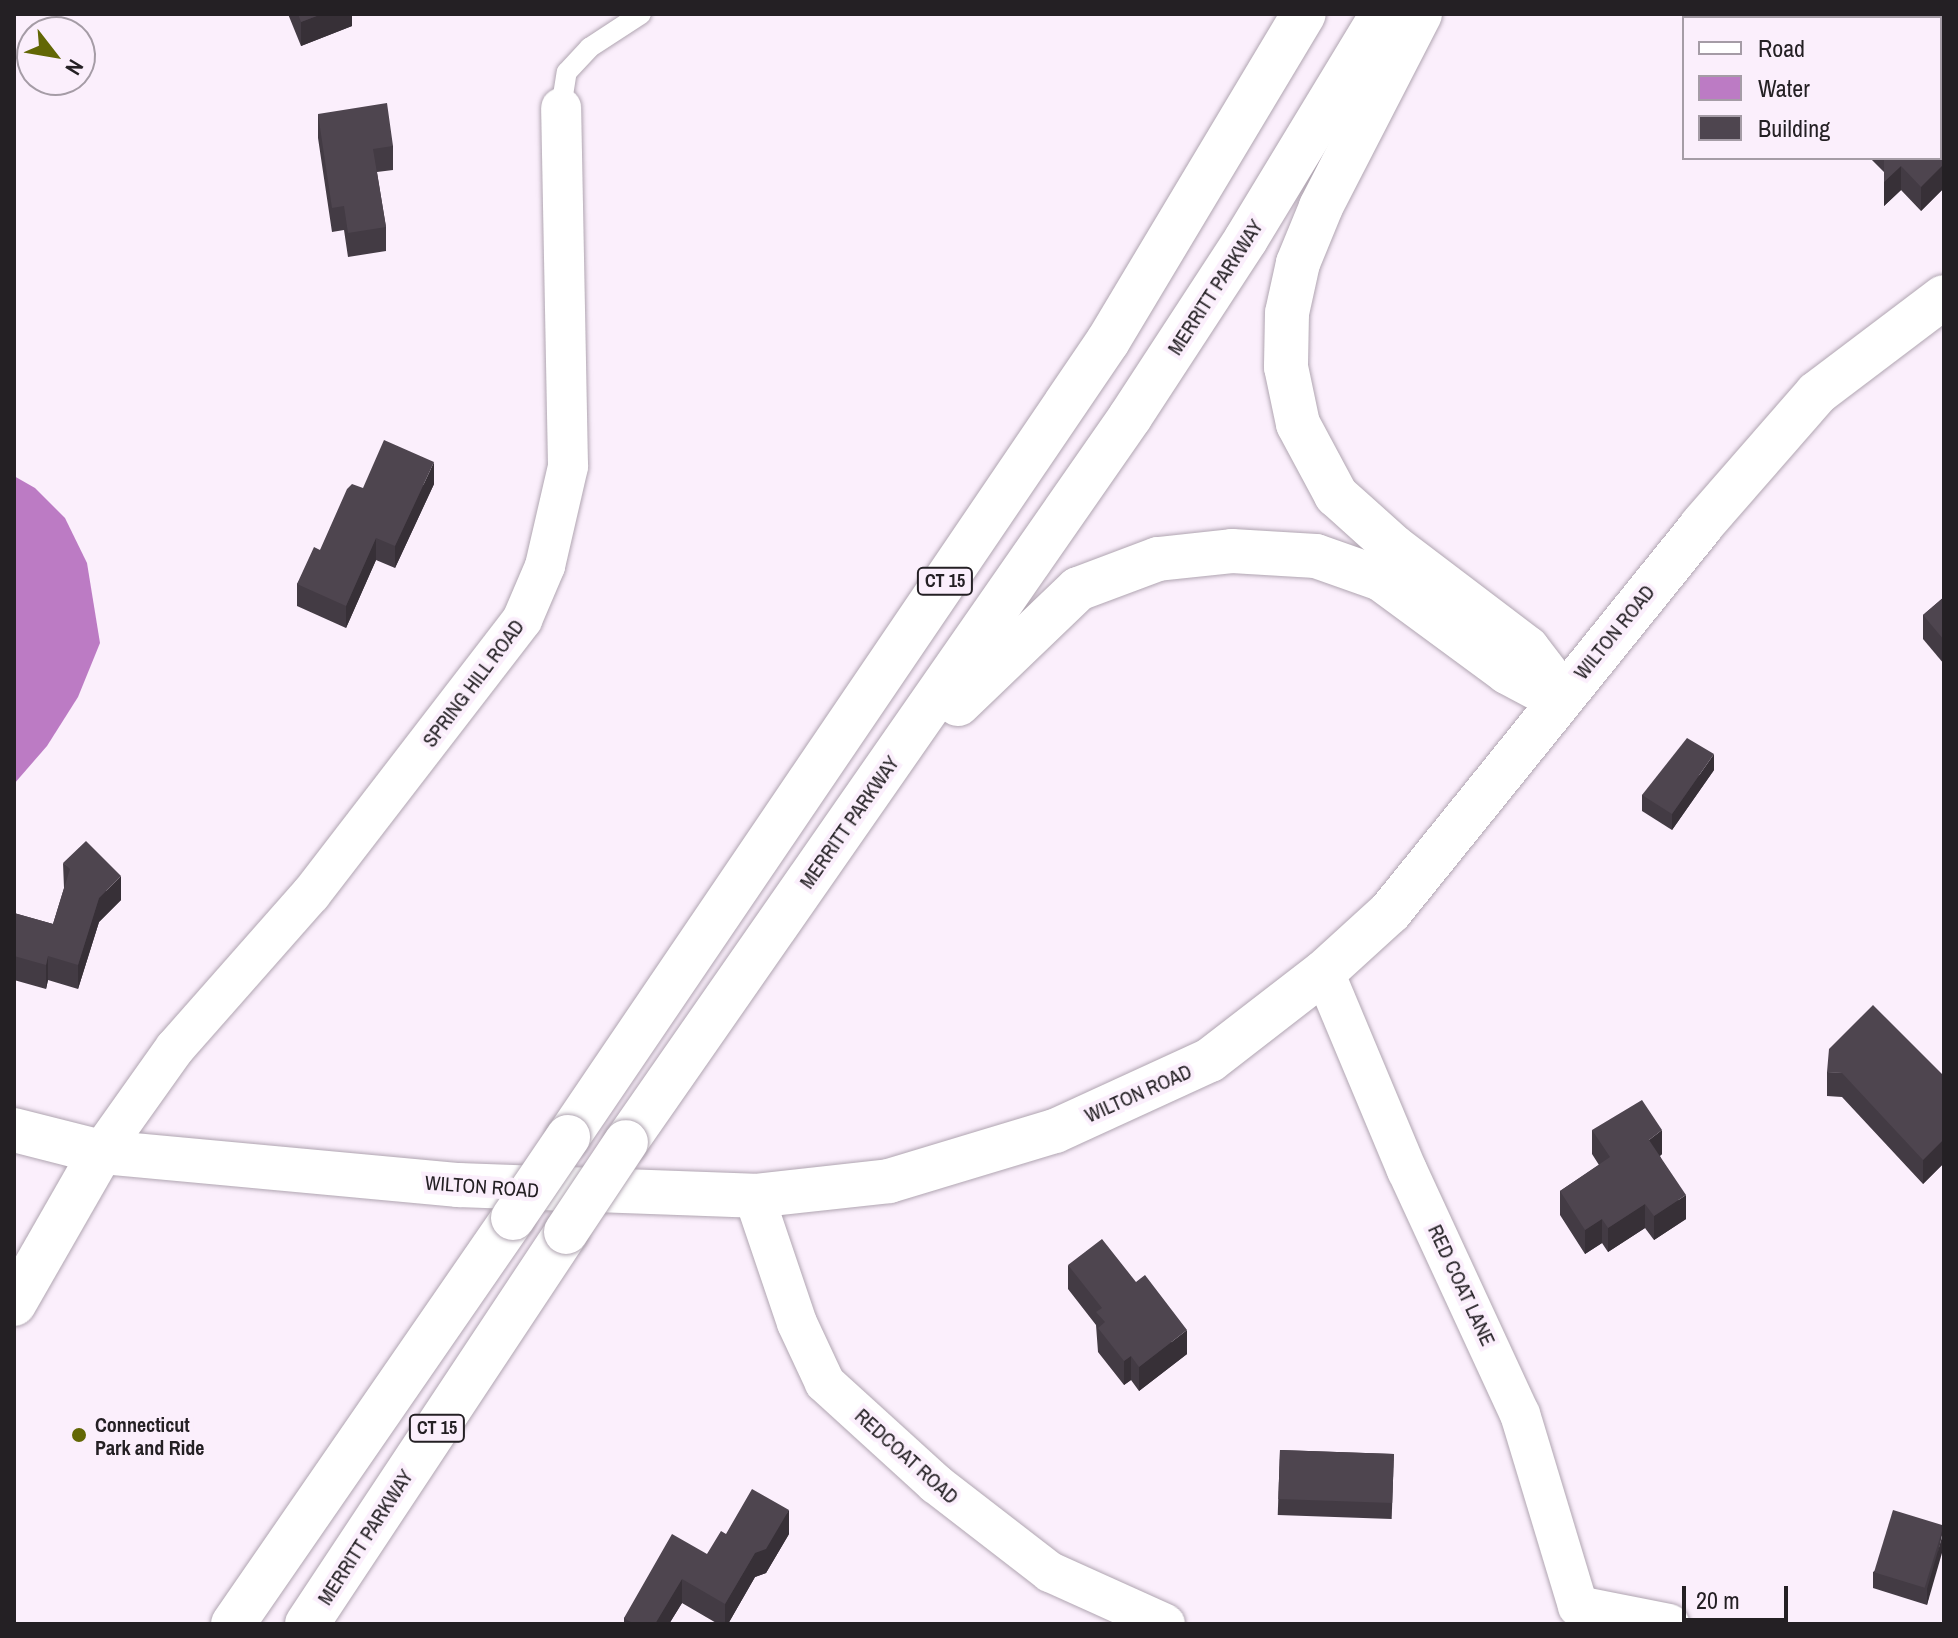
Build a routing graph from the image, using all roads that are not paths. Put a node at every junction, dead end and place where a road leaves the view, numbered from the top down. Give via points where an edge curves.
1 (641, 14) edge
2 (1304, 14) edge
3 (1382, 14) edge
4 (1420, 14) edge
5 (561, 108) joint
6 (1944, 297) edge
7 (1563, 695) junction
8 (764, 942) junction
9 (1324, 972) junction
10 (14, 1130) edge
11 (101, 1152) junction
12 (754, 1196) junction
13 (14, 1304) edge
14 (264, 1579) junction
15 (1091, 1610) edge
16 (1569, 1615) edge
17 (227, 1624) edge
18 (233, 1624) edge
19 (307, 1624) edge
20 (1165, 1624) edge
21 (1669, 1624) edge

1 - 5 lane via 589,48 567,72
2 - 14 main road, CT 15, bridge via 1108,341
3 - 8 main road, MERRITT PARKWAY / CT 15 via 1130,417
4 - 7 main road via 1298,263 1287,313 1286,367 1298,424 1336,495 1394,547 1527,648
5 - 11 street, SPRING HILL ROAD via 568,466 548,555 522,620 311,894 175,1048
6 - 7 main road, WILTON ROAD via 1817,393
7 - 8 main road via 1542,691 1507,672 1381,579 1316,556 1232,551 1158,559 1078,589 1016,643 948,714
7 - 9 main road, WILTON ROAD via 1390,912
8 - 19 main road, MERRITT PARKWAY / CT 15, bridge
9 - 12 main road, WILTON ROAD via 1210,1060 1055,1131 889,1181
9 - 16 street, RED COAT LANE via 1407,1170 1520,1414
10 - 11 main road, WILTON ROAD
11 - 12 main road, WILTON ROAD via 458,1185
11 - 13 main road
12 - 15 street, REDCOAT ROAD via 797,1323 825,1383
14 - 17 main road
14 - 18 main road, CT 15
15 - 20 street, REDCOAT ROAD
16 - 21 street

